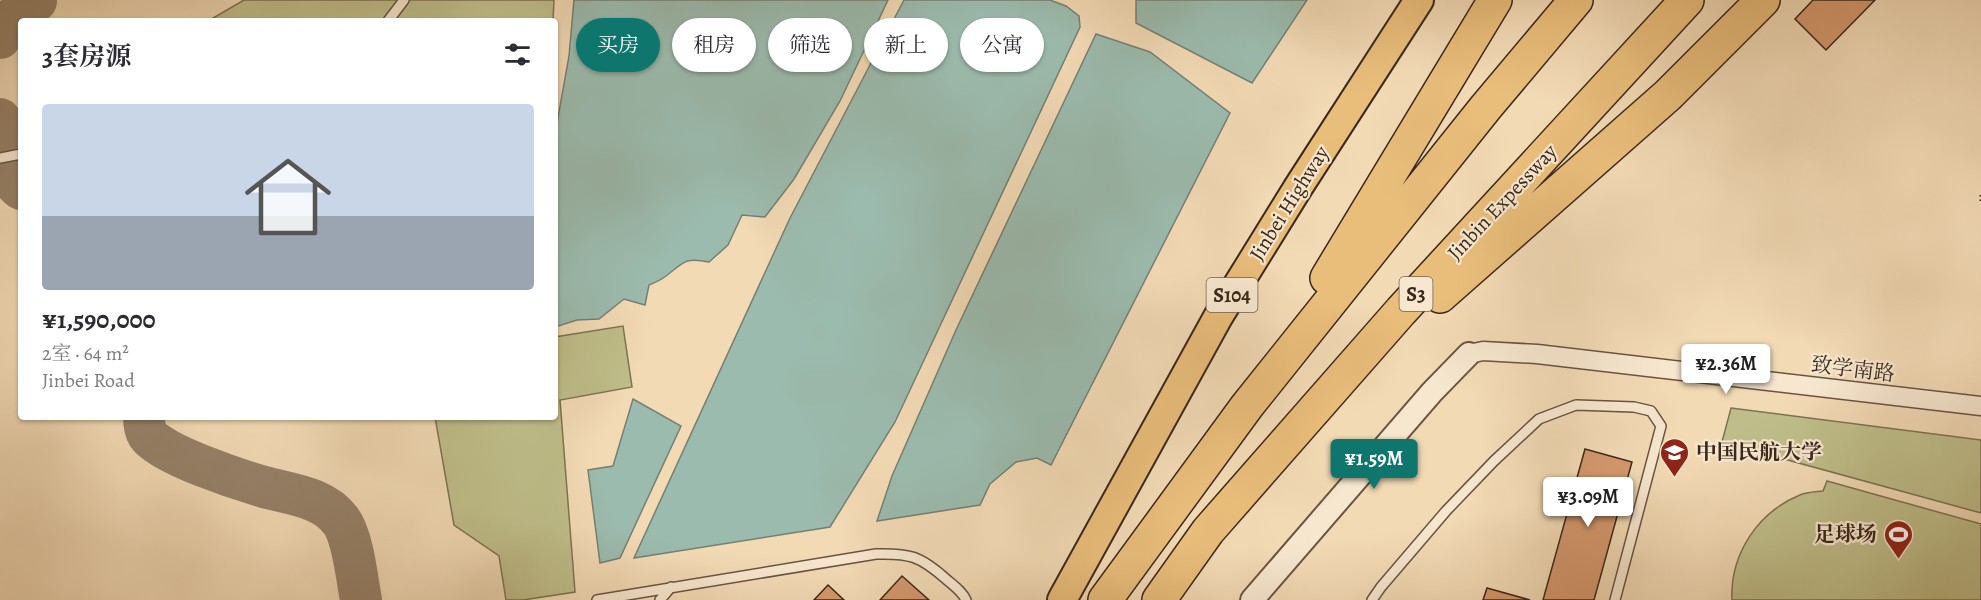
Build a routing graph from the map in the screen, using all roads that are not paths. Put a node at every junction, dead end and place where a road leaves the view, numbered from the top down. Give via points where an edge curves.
1 (404, 0) edge
2 (1409, 0) edge
3 (1419, 0) edge
4 (1495, 0) edge
5 (1576, 0) edge
6 (1687, 0) edge
7 (1763, 0) edge
8 (390, 18) edge
9 (18, 155) edge
10 (0, 158) edge
11 (1469, 354) joint
12 (1247, 406) junction
13 (1981, 406) edge
14 (1316, 408) junction
15 (671, 587) junction
16 (597, 600) edge
17 (660, 600) edge
18 (966, 600) edge
19 (1052, 600) edge
20 (1062, 600) edge
21 (1106, 600) edge
22 (1159, 600) edge
23 (1252, 600) edge
24 (1372, 600) edge
25 (1615, 600) edge

1 - 8 lane
2 - 19 main road, Jinbei Highway / S104 via 1207,315
3 - 20 main road, Jinbei Highway / S104 via 1218,317
4 - 12 highway
5 - 12 highway
6 - 14 highway, Jinbin Expessway / S3
7 - 14 highway via 1668,95
9 - 10 lane
11 - 13 street, 致学南路 via 1537,354
11 - 23 street
12 - 21 highway
14 - 22 highway, Jinbin Expessway / S3 via 1208,531
15 - 16 lane
15 - 17 lane
15 - 18 lane via 876,554 906,554 927,563
24 - 25 lane via 1446,511 1494,461 1539,419 1576,405 1651,411 1661,426

